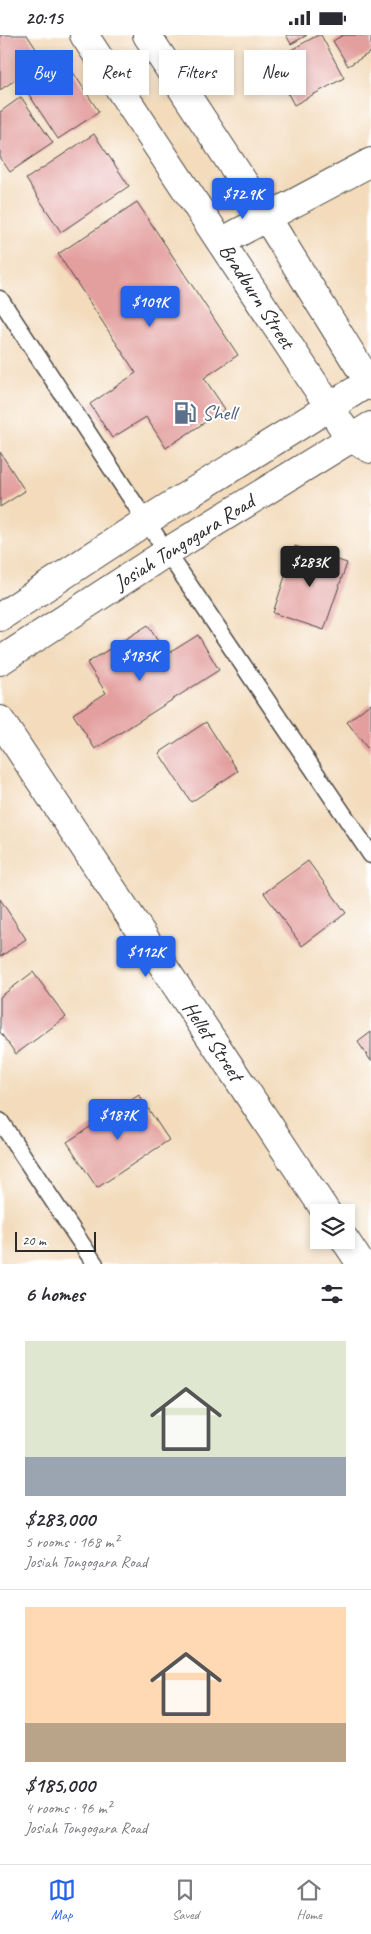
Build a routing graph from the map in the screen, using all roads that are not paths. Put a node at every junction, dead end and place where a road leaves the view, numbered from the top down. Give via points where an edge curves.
1 (84, 35) edge
2 (147, 35) edge
3 (371, 162) edge
4 (267, 218) junction
5 (221, 241) junction
6 (0, 299) edge
7 (370, 383) edge
8 (330, 407) junction
9 (364, 438) edge
10 (146, 521) junction
11 (167, 552) junction
12 (0, 617) edge
13 (0, 661) edge
14 (0, 720) edge
15 (371, 855) edge
16 (0, 1121) edge
17 (321, 1204) edge
18 (352, 1249) edge
19 (95, 1264) edge
20 (361, 1264) edge

1 - 5 main road, Bradburn Street
2 - 4 main road
3 - 4 main road
4 - 5 main road
4 - 7 main road
5 - 8 main road, Bradburn Street
6 - 10 lane
7 - 8 main road, Josiah Tongogara Road
8 - 9 main road, Bradburn Street
8 - 10 main road, Josiah Tongogara Road
9 - 11 main road, Josiah Tongogara Road
10 - 11 lane
10 - 12 main road, Josiah Tongogara Road
11 - 13 main road, Josiah Tongogara Road
11 - 15 lane
14 - 17 main road, Hellet Street
16 - 19 lane
18 - 20 main road

